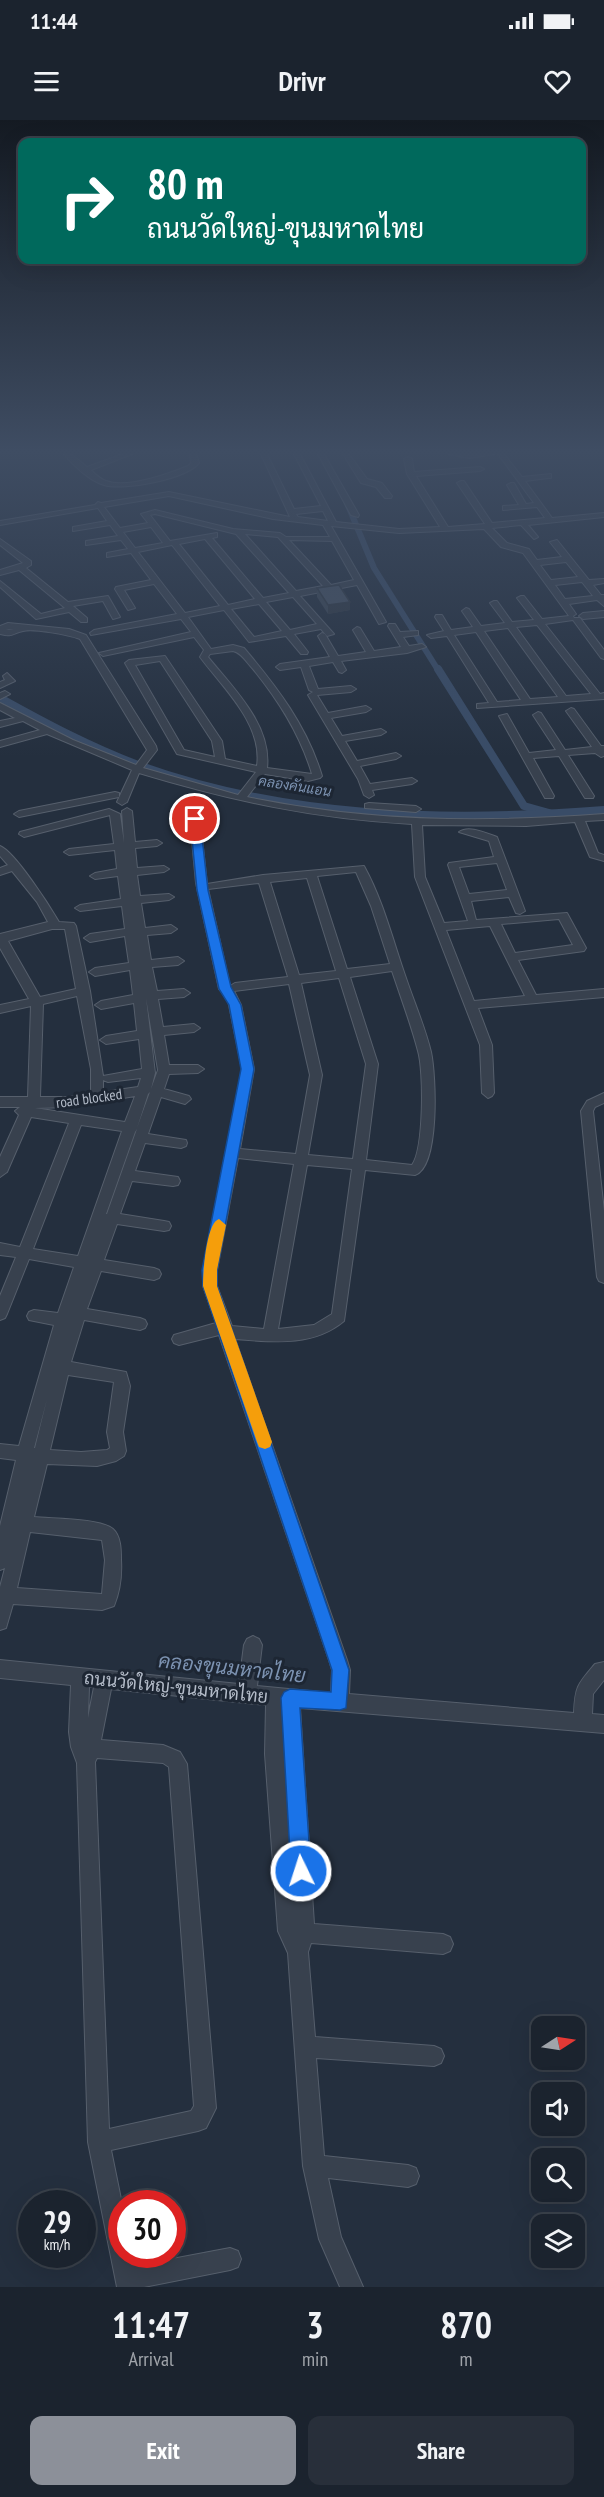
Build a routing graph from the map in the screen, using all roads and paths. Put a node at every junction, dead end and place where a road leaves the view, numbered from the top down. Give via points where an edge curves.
1 (18, 555) edge
2 (135, 555) edge
3 (181, 555) edge
4 (220, 555) edge
5 (258, 555) edge
6 (299, 555) edge
7 (342, 555) edge
8 (528, 555) edge
9 (565, 555) edge
10 (568, 559) junction
11 (534, 563) junction
12 (21, 567) junction
13 (0, 573) edge
14 (585, 581) junction
15 (604, 581) edge
16 (157, 582) junction
17 (358, 582) junction
18 (0, 583) edge
19 (549, 583) junction
20 (328, 587) junction
21 (294, 593) junction
22 (521, 598) dead end
23 (602, 599) edge
24 (260, 600) junction
25 (563, 602) junction
26 (494, 603) dead end
27 (70, 607) junction
28 (226, 607) junction
29 (131, 608) dead end
30 (466, 611) dead end
31 (604, 614) edge
32 (182, 616) junction
33 (116, 617) dead end
34 (439, 617) dead end
35 (576, 617) junction
36 (84, 620) dead end
37 (382, 621) dead end
38 (541, 621) junction
39 (509, 624) junction
40 (11, 625) edge
41 (392, 626) dead end
42 (478, 628) junction
43 (357, 630) dead end
44 (325, 632) junction
45 (449, 632) junction
46 (94, 633) dead end
47 (415, 633) dead end
48 (196, 634) junction
49 (288, 634) junction
50 (398, 635) junction
51 (431, 635) dead end
52 (422, 647) dead end
53 (207, 648) dead end
54 (407, 650) junction
55 (304, 652) dead end
56 (103, 653) dead end
57 (376, 654) junction
58 (604, 656) edge
59 (336, 660) junction
60 (388, 663) dead end
61 (304, 664) junction
62 (280, 667) dead end
63 (342, 670) dead end
64 (3, 675) edge
65 (351, 689) dead end
66 (2, 692) edge
67 (315, 692) junction
68 (563, 698) junction
69 (602, 699) edge
70 (527, 702) junction
71 (494, 704) junction
72 (0, 706) edge
73 (480, 706) dead end
74 (366, 710) dead end
75 (571, 711) dead end
76 (538, 715) dead end
77 (325, 716) junction
78 (504, 716) dead end
79 (21, 719) junction
80 (0, 724) edge
81 (44, 732) junction
82 (381, 732) dead end
83 (339, 739) junction
84 (0, 744) edge
85 (602, 752) edge
86 (562, 753) junction
87 (396, 756) dead end
88 (525, 756) junction
89 (220, 761) junction
90 (354, 764) junction
91 (260, 768) junction
92 (136, 771) junction
93 (412, 781) dead end
94 (384, 785) junction
95 (243, 795) junction
96 (549, 796) dead end
97 (589, 796) dead end
98 (393, 801) dead end
99 (198, 803) junction
100 (368, 805) junction
101 (117, 806) junction
102 (416, 809) dead end
103 (19, 814) dead end
104 (604, 817) edge
105 (579, 819) junction
106 (417, 826) junction
107 (436, 827) junction
108 (24, 834) dead end
109 (157, 843) dead end
110 (123, 846) junction
111 (0, 849) edge
112 (69, 852) dead end
113 (604, 858) edge
114 (501, 859) junction
115 (203, 863) junction
116 (15, 866) junction
117 (164, 869) dead end
118 (0, 872) edge
119 (126, 872) junction
120 (311, 873) junction
121 (95, 876) dead end
122 (262, 878) junction
123 (211, 886) junction
124 (514, 893) junction
125 (169, 897) dead end
126 (464, 898) junction
127 (130, 901) junction
128 (80, 908) dead end
129 (520, 911) dead end
130 (472, 918) dead end
131 (494, 922) junction
132 (56, 927) junction
133 (214, 927) junction
134 (438, 927) junction
135 (171, 929) dead end
136 (135, 932) junction
137 (90, 938) dead end
138 (0, 939) edge
139 (511, 957) junction
140 (178, 961) dead end
141 (139, 965) junction
142 (396, 967) junction
143 (95, 972) dead end
144 (345, 973) junction
145 (294, 979) junction
146 (84, 991) junction
147 (233, 991) junction
148 (184, 993) dead end
149 (604, 993) edge
150 (145, 997) junction
151 (532, 999) junction
152 (37, 1002) junction
153 (101, 1005) dead end
154 (472, 1005) junction
155 (0, 1009) edge
156 (194, 1028) dead end
157 (151, 1033) junction
158 (106, 1040) dead end
159 (198, 1069) dead end
160 (164, 1070) junction
161 (149, 1073) junction
162 (108, 1078) dead end
163 (488, 1093) dead end
164 (97, 1098) junction
165 (148, 1098) junction
166 (604, 1098) edge
167 (185, 1099) dead end
168 (0, 1102) edge
169 (30, 1108) junction
170 (0, 1110) edge
171 (77, 1120) junction
172 (135, 1133) junction
173 (180, 1143) dead end
174 (234, 1153) junction
175 (301, 1161) junction
176 (361, 1165) junction
177 (0, 1172) edge
178 (127, 1175) junction
179 (173, 1182) dead end
180 (112, 1198) junction
181 (600, 1202) edge
182 (111, 1218) junction
183 (164, 1226) dead end
184 (0, 1249) edge
185 (24, 1252) junction
186 (88, 1262) junction
187 (154, 1274) dead end
188 (604, 1277) edge
189 (0, 1314) edge
190 (78, 1314) junction
191 (34, 1316) dead end
192 (62, 1320) junction
193 (140, 1324) dead end
194 (226, 1329) junction
195 (270, 1335) junction
196 (179, 1339) dead end
197 (61, 1367) junction
198 (0, 1451) edge
199 (32, 1454) junction
200 (23, 1524) junction
201 (0, 1562) edge
202 (3, 1595) edge
203 (0, 1622) edge
204 (254, 1645) dead end
205 (0, 1669) edge
206 (601, 1670) dead end
207 (80, 1678) junction
208 (104, 1680) junction
209 (248, 1684) junction
210 (282, 1697) junction
211 (340, 1697) junction
212 (583, 1712) junction
213 (604, 1724) edge
214 (86, 1752) junction
215 (297, 1938) junction
216 (443, 1944) dead end
217 (305, 2047) junction
218 (434, 2056) dead end
219 (99, 2142) junction
220 (314, 2166) junction
221 (408, 2176) dead end
222 (230, 2259) dead end
223 (127, 2283) edge
224 (352, 2287) edge

1 - 12 street via 28,563
2 - 16 street
3 - 28 street
4 - 24 street
5 - 21 street
6 - 20 street
7 - 17 street
8 - 11 street
9 - 10 street
10 - 11 street
10 - 14 street
11 - 19 street
12 - 13 street
12 - 27 street
14 - 15 street
14 - 19 street
14 - 23 street
16 - 29 street via 119,589
16 - 32 street
17 - 20 street
17 - 37 street
18 - 27 street via 39,617
19 - 25 street
20 - 21 street
21 - 24 street
21 - 44 street
22 - 38 street
23 - 25 street
24 - 28 street
24 - 49 street
25 - 35 street
26 - 39 street
27 - 33 street via 105,598
27 - 36 street
28 - 32 street
28 - 49 street via 252,640
30 - 42 street
31 - 35 street
32 - 46 street
32 - 48 street
34 - 45 street
35 - 38 street
35 - 58 street
38 - 39 street
38 - 69 street
39 - 42 street
39 - 68 street
40 - 92 street via 76,639 148,756
41 - 50 street
42 - 45 street
42 - 70 street
43 - 57 street
44 - 49 street
44 - 59 street
45 - 51 street
45 - 71 street
47 - 50 street
48 - 53 street
48 - 56 street
49 - 55 street
50 - 54 street
52 - 54 street
54 - 57 street
57 - 59 street
57 - 60 street
59 - 61 street
59 - 63 street
61 - 62 street
61 - 67 street
64 - 66 street via 11,681
65 - 67 street
67 - 77 street
68 - 69 street
68 - 70 street
70 - 71 street
71 - 73 street
72 - 79 street
74 - 77 street
75 - 85 street
76 - 86 street
77 - 83 street
78 - 88 street
79 - 80 street
79 - 81 street
81 - 84 street
81 - 92 street
82 - 83 street
83 - 90 street
85 - 86 street
86 - 88 street
86 - 97 street
87 - 90 street
88 - 96 street
89 - 89 street via 180,752 129,663 162,658 217,741
89 - 91 street
90 - 100 street
91 - 91 street via 264,756 257,733 204,657 206,652 241,650 288,710 317,776 308,778
91 - 95 street
92 - 99 street
92 - 101 street via 126,778
93 - 94 street
94 - 98 street
94 - 100 street
95 - 99 street
95 - 100 street
99 - 115 street via 195,819
100 - 102 street
100 - 106 street
101 - 103 street
101 - 108 street
101 - 110 street
104 - 105 street
105 - 107 street
105 - 113 street via 594,855
106 - 107 street
106 - 134 street via 420,877
107 - 114 street via 487,835 493,839
109 - 110 street
110 - 112 street
110 - 119 street
111 - 116 street
114 - 124 street
114 - 126 street via 454,864
115 - 123 street
115 - 133 street
116 - 118 street
116 - 132 street
117 - 119 street
119 - 121 street
119 - 127 street
120 - 122 street
120 - 142 street via 360,868
120 - 144 street
122 - 123 street
122 - 145 street
123 - 133 street
124 - 126 street
124 - 129 street
125 - 127 street
126 - 130 street
127 - 128 street
127 - 136 street
131 - 134 street
131 - 139 street
131 - 139 street via 563,915 580,948
132 - 138 street
132 - 146 street via 70,927
133 - 147 street via 225,989
134 - 154 street
135 - 136 street
136 - 137 street
136 - 141 street
138 - 152 street
139 - 151 street
140 - 141 street
141 - 143 street
141 - 150 street
142 - 144 street
142 - 176 street via 425,1053 428,1107 422,1163 412,1170
144 - 145 street
144 - 176 street via 372,1064
145 - 147 street
145 - 175 street via 316,1075
146 - 152 street
146 - 164 street via 97,1069
147 - 174 street via 248,1069
148 - 150 street
149 - 151 street
150 - 153 street
150 - 157 street
151 - 154 street
152 - 155 street
152 - 169 street
154 - 163 street via 486,1045
156 - 157 street
157 - 158 street
157 - 160 street
157 - 161 street
159 - 160 street
160 - 165 street
161 - 162 street
161 - 165 street
164 - 165 street, road blocked
164 - 169 street, road blocked
165 - 167 street
165 - 172 street
166 - 181 street via 588,1108
168 - 169 street
169 - 170 street
169 - 171 street
169 - 177 street
171 - 172 street
171 - 185 street
172 - 173 street
172 - 178 street
172 - 180 street
174 - 175 street
174 - 194 street via 210,1270 210,1286
175 - 176 street
175 - 195 street
176 - 195 street via 339,1317 330,1326 301,1334
178 - 179 street
178 - 180 street
180 - 182 street
180 - 186 street
181 - 188 street
182 - 183 street
182 - 186 street
184 - 185 street
185 - 186 street
185 - 189 street
186 - 187 street
186 - 190 street
186 - 192 street
190 - 193 street
190 - 197 street
191 - 192 street
192 - 199 street
194 - 195 street
194 - 196 street
194 - 211 street via 340,1670
197 - 199 street
197 - 199 street via 121,1377 123,1386 114,1432 118,1451 101,1460
198 - 199 street
199 - 200 street
199 - 201 street
200 - 202 street
200 - 202 street via 107,1534 112,1546 112,1593 102,1602
202 - 203 street
204 - 209 street
205 - 207 street, ถนนวัดใหญ่-ขุนมหาดไทย
206 - 212 street via 589,1683
207 - 208 street, ถนนวัดใหญ่-ขุนมหาดไทย
207 - 214 street via 77,1708
208 - 209 street, ถนนวัดใหญ่-ขุนมหาดไทย
208 - 214 street
209 - 210 street, ถนนวัดใหญ่-ขุนมหาดไทย
210 - 211 street, ถนนวัดใหญ่-ขุนมหาดไทย
210 - 215 street via 274,1754
211 - 212 street, ถนนวัดใหญ่-ขุนมหาดไทย
212 - 213 street, ถนนวัดใหญ่-ขุนมหาดไทย
214 - 219 street
214 - 219 street via 169,1755 178,1764 205,2108 198,2120
215 - 216 street
215 - 217 street
217 - 218 street
217 - 220 street
219 - 223 street
220 - 221 street
220 - 224 street via 330,2239
222 - 223 street

